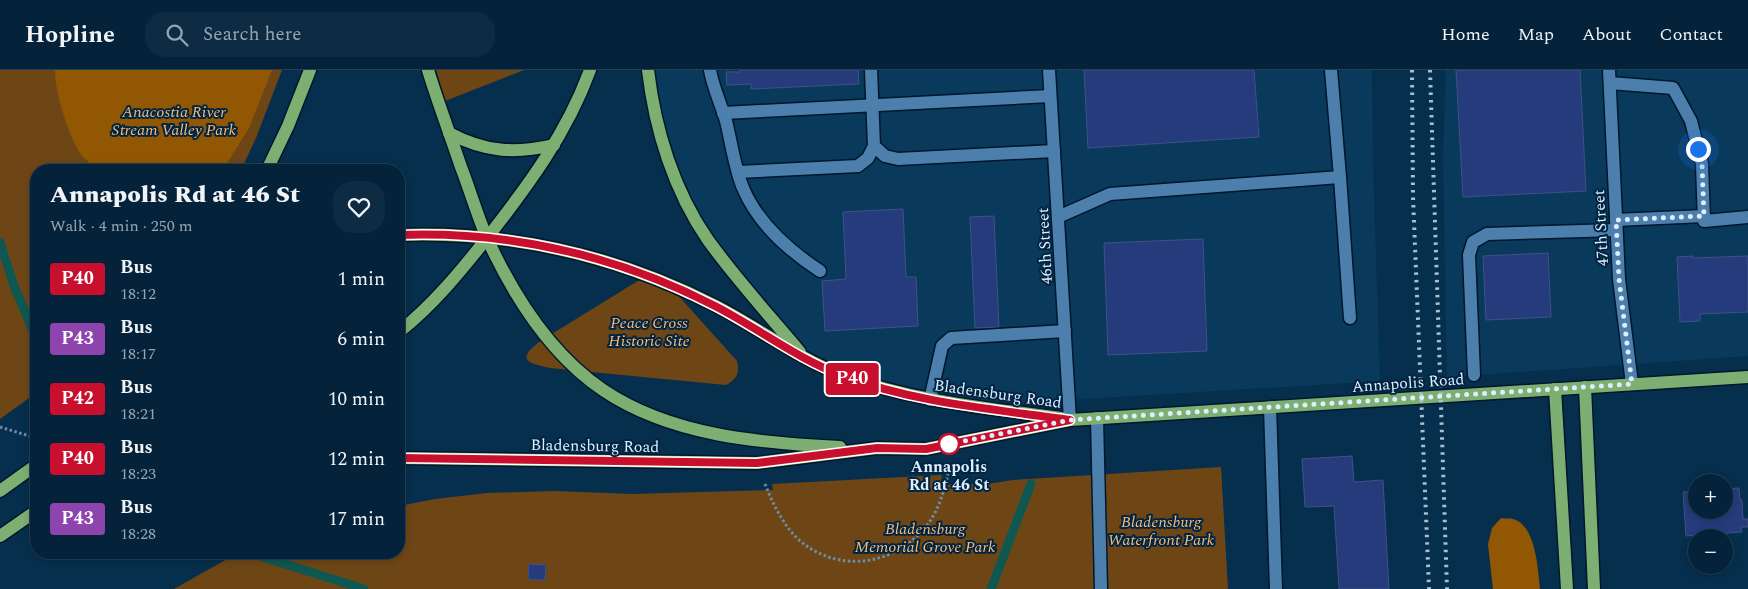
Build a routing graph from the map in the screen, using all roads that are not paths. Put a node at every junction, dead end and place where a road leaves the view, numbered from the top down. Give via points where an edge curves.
1 (310, 70) edge
2 (428, 70) edge
3 (590, 70) edge
4 (648, 70) edge
5 (710, 70) edge
6 (871, 70) edge
7 (1049, 70) edge
8 (1331, 70) edge
9 (1609, 70) edge
10 (1610, 83) junction
11 (1050, 96) junction
12 (872, 105) junction
13 (723, 113) junction
14 (449, 133) junction
15 (554, 145) junction
16 (874, 146) junction
17 (1054, 151) junction
18 (270, 164) edge
19 (738, 172) junction
20 (1340, 177) junction
21 (1704, 216) junction
22 (1058, 217) junction
23 (1748, 218) edge
24 (1616, 225) junction
25 (405, 235) edge
26 (487, 238) junction
27 (820, 271) dead end
28 (1350, 318) dead end
29 (405, 327) edge
30 (1065, 332) junction
31 (806, 359) junction
32 (1474, 375) dead end
33 (1748, 377) edge
34 (1632, 384) junction
35 (1585, 387) junction
36 (1556, 389) junction
37 (930, 400) junction
38 (1270, 407) junction
39 (1097, 418) junction
40 (1070, 420) junction
41 (877, 448) junction
42 (405, 458) edge
43 (30, 469) edge
44 (3, 489) edge
45 (30, 516) edge
46 (0, 536) edge
47 (1100, 589) edge
48 (1276, 589) edge
49 (1566, 589) edge
50 (1594, 589) edge

1 - 18 main road
2 - 14 main road
3 - 15 main road
4 - 31 main road via 668,158 694,218 724,261
5 - 13 street
6 - 12 street
7 - 11 street, 46th Street
8 - 20 street
9 - 10 street, 47th Street
10 - 21 street via 1674,88 1691,120 1702,164
10 - 24 street, 47th Street
11 - 12 street
11 - 17 street, 46th Street
12 - 13 street
12 - 16 street
13 - 19 street
14 - 15 main road via 492,149 520,151
14 - 26 main road
15 - 26 main road
16 - 17 street via 885,156 898,159
16 - 19 street via 868,158 858,166
17 - 22 street, 46th Street
19 - 27 street via 742,188 762,222 795,255
20 - 22 street via 1110,194
20 - 28 street
21 - 23 street via 1704,221
21 - 24 street
22 - 30 street, 46th Street
24 - 32 street via 1487,234 1473,242 1469,255
24 - 34 street, 47th Street
25 - 26 main road, Bladensburg Road
26 - 29 main road via 440,295
26 - 31 main road, Bladensburg Road via 558,248 646,274 718,307
26 - 41 main road via 522,302 557,349 577,370 628,404 654,416 727,436 792,444
30 - 37 street via 951,338 942,346
30 - 40 street, 46th Street
31 - 37 main road, Bladensburg Road via 840,375
33 - 34 main road, Annapolis Road
34 - 35 main road, Annapolis Road
35 - 36 main road, Annapolis Road
35 - 50 main road
36 - 38 main road, Annapolis Road
36 - 49 main road
37 - 40 main road, Bladensburg Road
38 - 39 main road, Annapolis Road
38 - 48 street
39 - 40 main road, Annapolis Road
39 - 47 street
40 - 41 main road, Bladensburg Road via 926,449
41 - 42 main road, Bladensburg Road via 757,463
43 - 44 main road
45 - 46 main road

